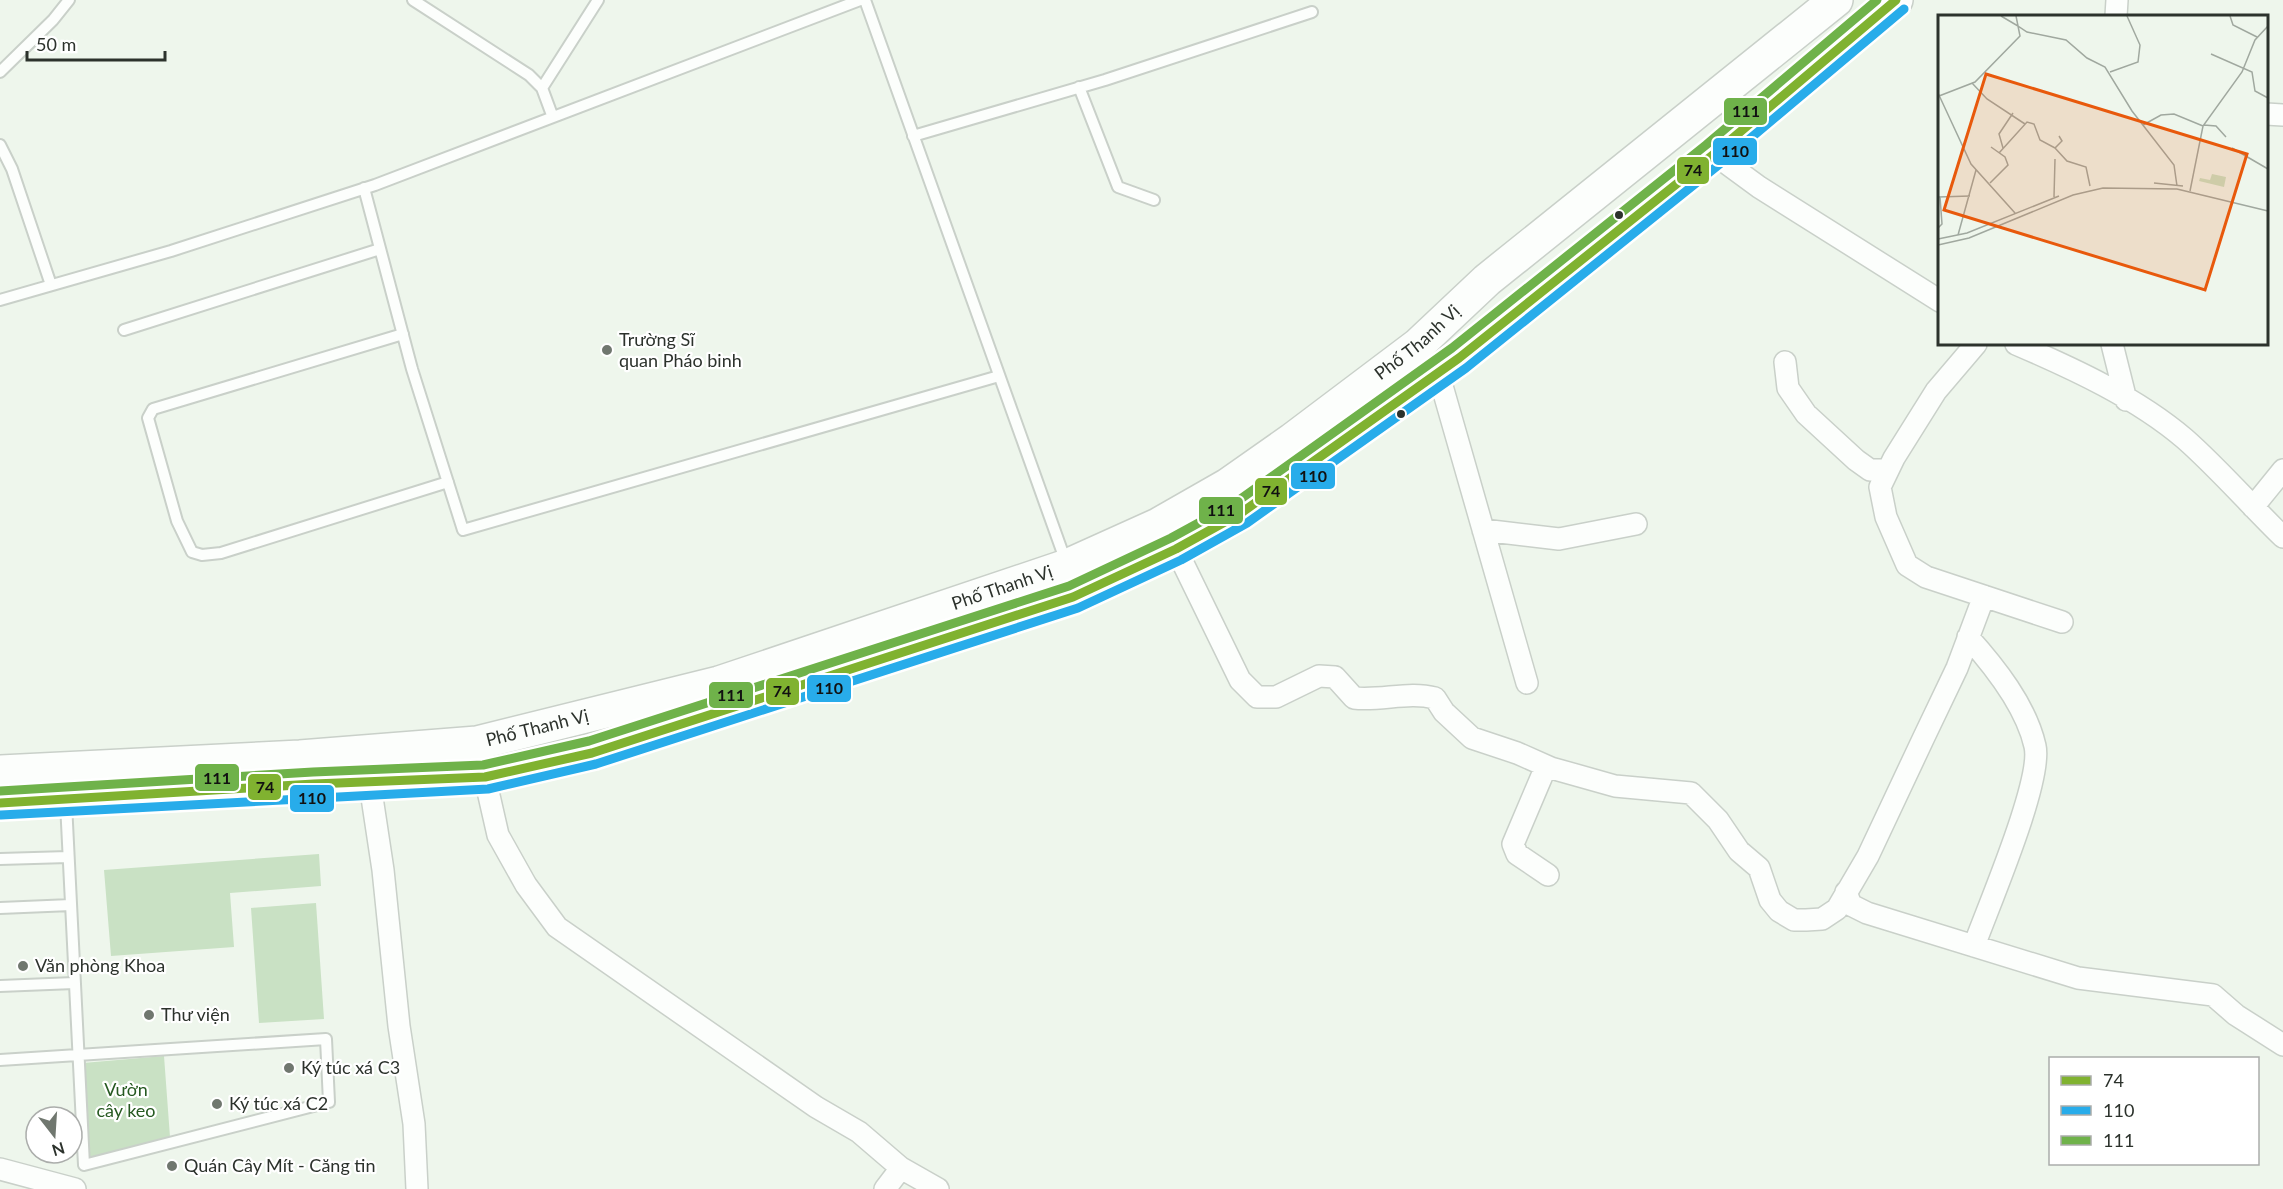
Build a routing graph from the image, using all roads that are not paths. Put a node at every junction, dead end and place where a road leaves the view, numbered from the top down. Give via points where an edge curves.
1 (69, 0) edge
2 (414, 0) edge
3 (598, 0) edge
4 (860, 0) edge
5 (865, 0) edge
6 (1836, 0) edge
7 (1896, 0) edge
8 (2117, 0) edge
9 (1312, 12) dead end
10 (2116, 15) edge
11 (0, 72) edge
12 (1079, 87) junction
13 (542, 88) junction
14 (2268, 114) edge
15 (552, 115) junction
16 (2283, 115) edge
17 (913, 136) junction
18 (0, 145) edge
19 (1714, 154) junction
20 (364, 188) junction
21 (1154, 201) dead end
22 (380, 249) junction
23 (51, 285) junction
24 (0, 300) edge
25 (1938, 300) edge
26 (124, 330) dead end
27 (403, 334) junction
28 (1975, 345) edge
29 (2018, 345) edge
30 (2112, 345) edge
31 (1785, 362) dead end
32 (1438, 372) junction
33 (999, 376) junction
34 (2126, 400) junction
35 (1888, 470) junction
36 (2283, 470) edge
37 (448, 482) junction
38 (2253, 507) junction
39 (1636, 524) dead end
40 (1483, 530) junction
41 (2283, 537) edge
42 (1176, 549) junction
43 (1067, 566) junction
44 (1984, 596) junction
45 (2062, 622) dead end
46 (1968, 637) junction
47 (1527, 683) dead end
48 (477, 743) junction
49 (367, 768) junction
50 (1551, 768) junction
51 (0, 772) edge
52 (485, 777) junction
53 (65, 785) junction
54 (0, 803) edge
55 (68, 857) junction
56 (0, 859) edge
57 (1548, 875) dead end
58 (1845, 892) junction
59 (71, 905) junction
60 (0, 908) edge
61 (1974, 946) junction
62 (74, 983) junction
63 (0, 986) edge
64 (2283, 1045) edge
65 (78, 1055) junction
66 (0, 1060) edge
67 (901, 1168) junction
68 (0, 1169) edge
69 (75, 1189) edge
70 (417, 1189) edge
71 (885, 1189) edge
72 (938, 1189) edge

1 - 11 lane
2 - 13 lane via 529,75
3 - 13 lane
4 - 15 lane
5 - 17 lane
6 - 43 main road, Phố Thanh Vị via 1487,280 1418,345 1292,440 1228,485 1168,520
7 - 19 main road, Phố Thanh Vị
8 - 10 street
9 - 12 lane
12 - 17 lane
12 - 21 lane via 1118,187
13 - 15 lane
14 - 16 street
15 - 20 lane
17 - 33 lane
18 - 23 lane
19 - 25 street via 1759,187
19 - 32 main road, Phố Thanh Vị
20 - 22 lane
20 - 23 lane via 171,251
22 - 26 lane
22 - 27 lane
23 - 24 lane
27 - 37 lane
27 - 37 lane via 153,409 148,418 177,521 192,552 221,553
28 - 35 street via 1936,391
29 - 34 street via 2068,366
30 - 34 street
31 - 35 street via 1788,388 1806,414 1870,470
32 - 40 street
32 - 42 main road, Phố Thanh Vị via 1241,513
33 - 37 lane via 463,530
33 - 43 lane
34 - 38 street via 2184,439
35 - 44 street via 1881,487 1884,507 1907,565 1926,577
36 - 38 street
38 - 41 street
39 - 40 street via 1559,539
40 - 47 street
42 - 50 street via 1240,680 1257,697 1276,698 1319,676 1335,677 1354,698 1371,700 1418,694 1435,698 1472,738
42 - 52 main road, Phố Thanh Vị via 1073,597 592,753
43 - 48 main road, Phố Thanh Vị via 719,683
44 - 45 street
44 - 46 street
46 - 58 street via 1873,845
46 - 61 street via 2003,682 2036,747 2030,793
48 - 49 main road, Phố Thanh Vị
48 - 52 street
49 - 52 main road, Phố Thanh Vị
49 - 53 main road, Phố Thanh Vị
49 - 53 main road, Phố Thanh Vị via 314,784
49 - 70 street via 414,1124
50 - 57 street via 1544,771 1513,844 1517,854
50 - 58 street via 1616,786 1691,793 1718,820 1739,851 1759,868 1770,900 1794,920 1822,919 1837,909
51 - 53 main road, Phố Thanh Vị
52 - 67 street via 498,835 526,885 557,927 816,1107 859,1132
53 - 54 main road, Phố Thanh Vị
53 - 55 lane
55 - 56 lane
55 - 59 lane
58 - 61 street via 1851,905 1867,913
59 - 60 lane
59 - 62 lane
61 - 64 street via 2078,978 2213,995
62 - 63 lane
62 - 65 lane
65 - 65 lane via 84,1165 329,1102 326,1039
65 - 66 lane
67 - 71 street
67 - 72 street
68 - 69 street

